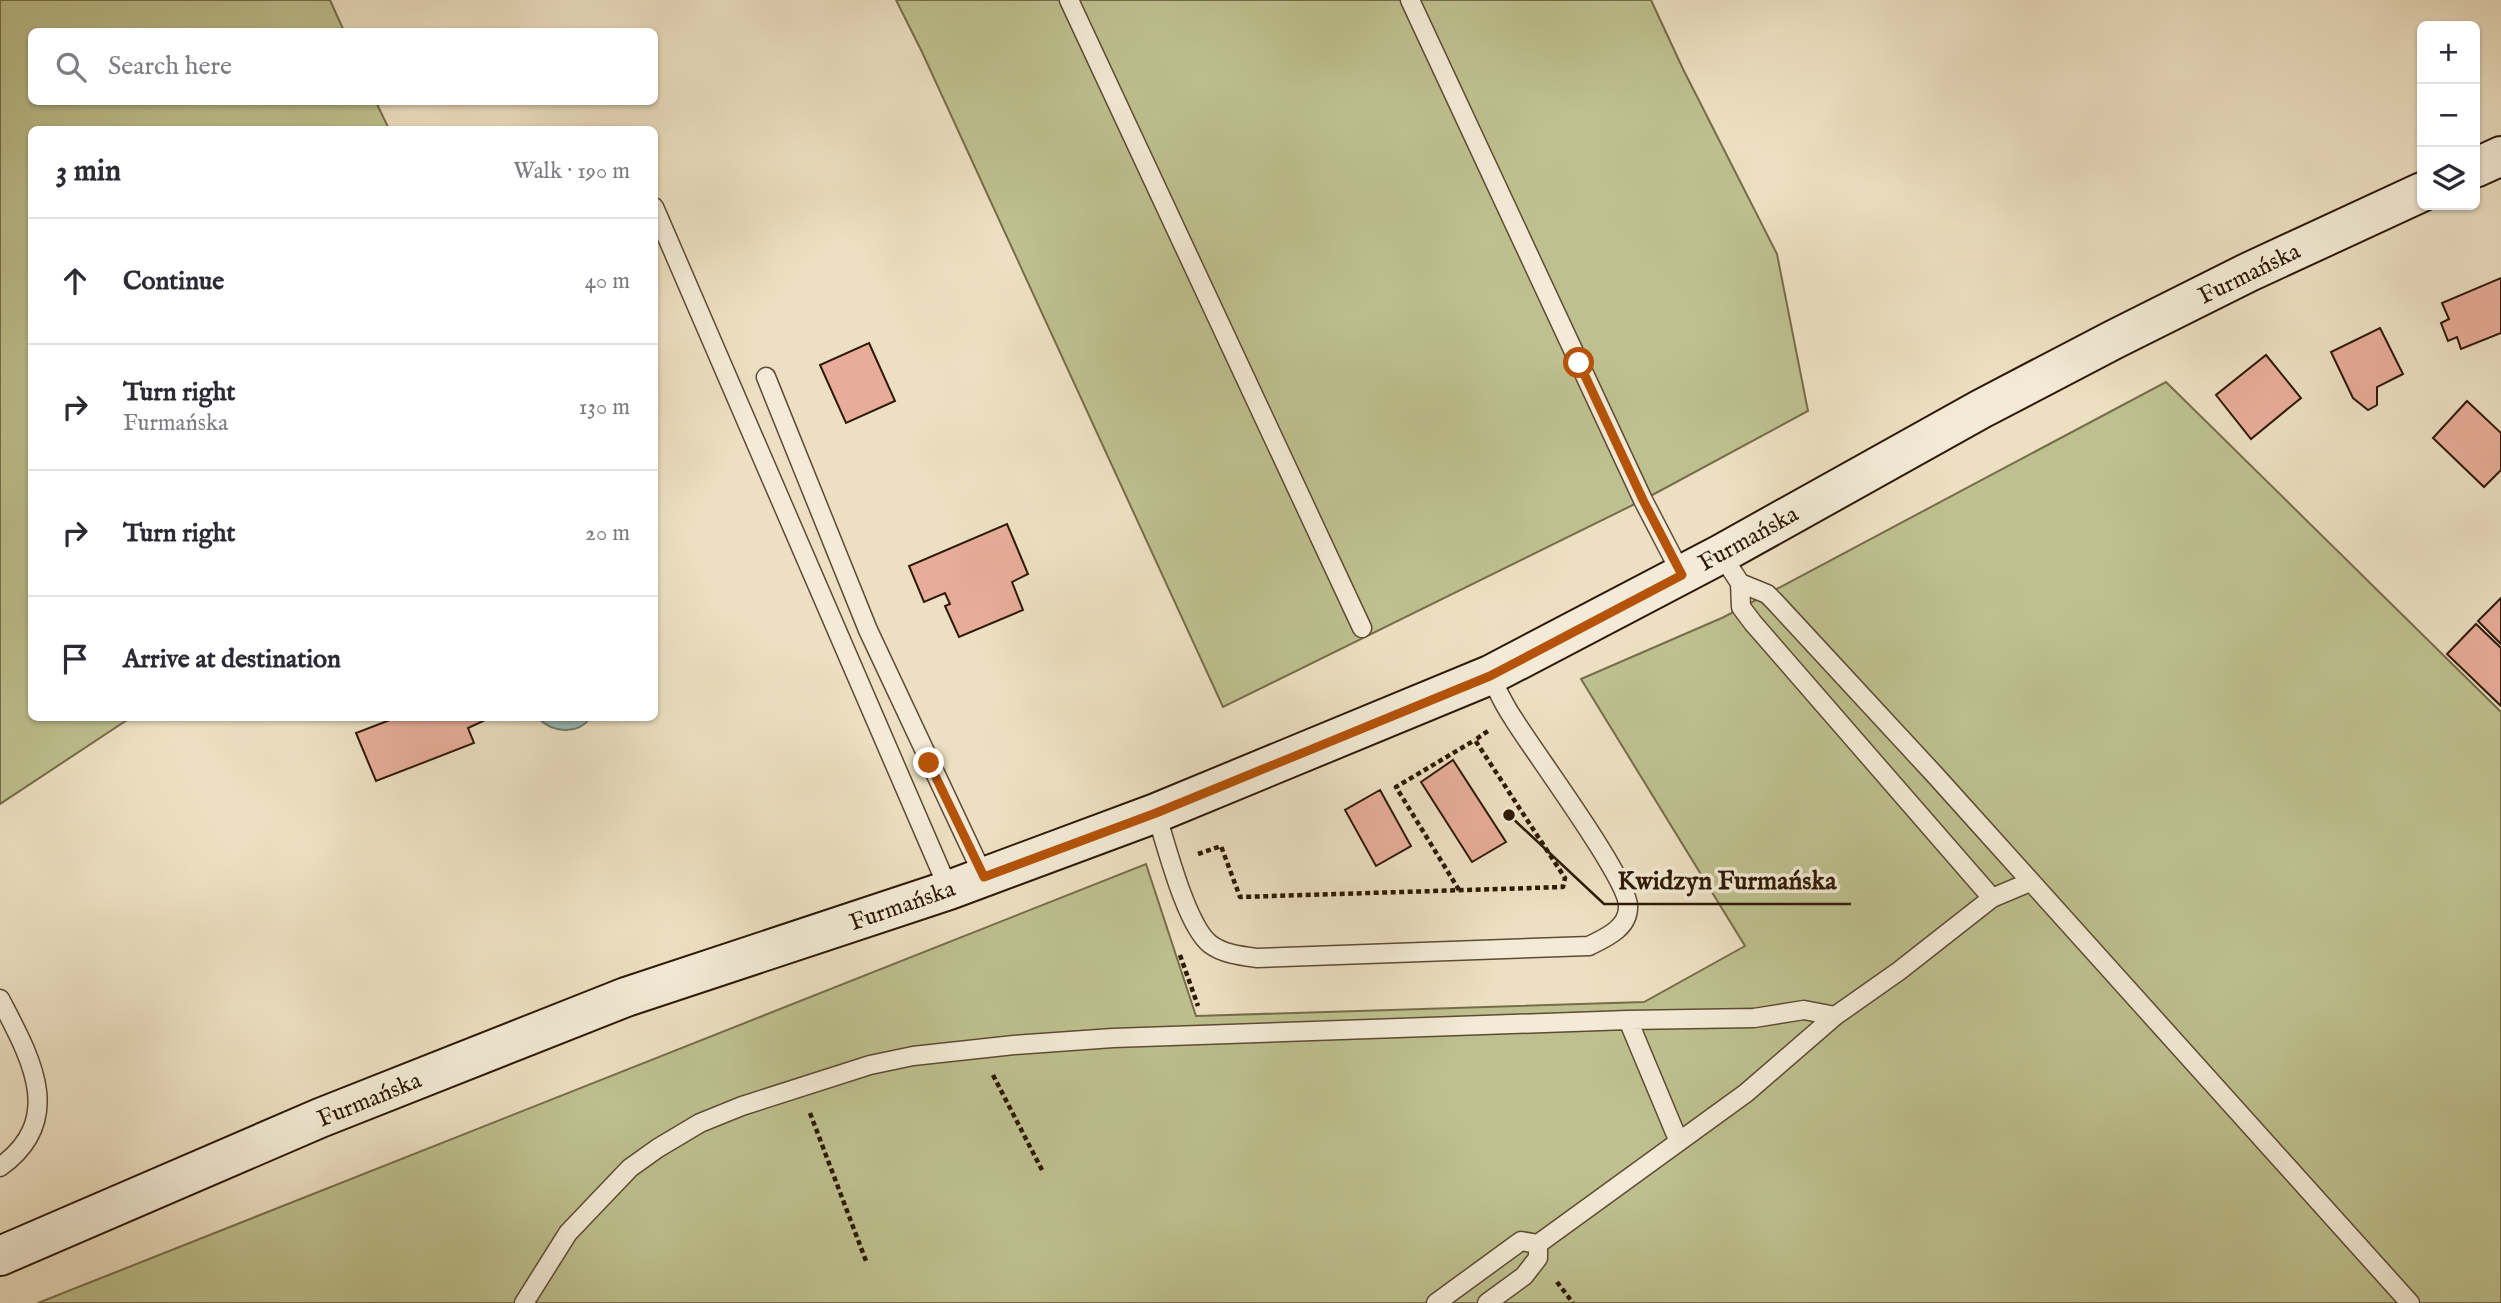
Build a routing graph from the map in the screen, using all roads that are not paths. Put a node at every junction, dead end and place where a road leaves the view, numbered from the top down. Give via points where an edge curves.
1 (1069, 0) edge
2 (1410, 0) edge
3 (2501, 156) edge
4 (2480, 166) edge
5 (2417, 194) edge
6 (658, 216) edge
7 (766, 376) dead end
8 (1731, 568) junction
9 (1682, 575) junction
10 (1362, 628) dead end
11 (1490, 676) junction
12 (1156, 813) junction
13 (2030, 882) junction
14 (967, 883) junction
15 (1992, 898) junction
16 (0, 999) edge
17 (1835, 1016) junction
18 (1628, 1020) junction
19 (1679, 1142) junction
20 (0, 1167) edge
21 (1538, 1244) junction
22 (0, 1256) edge
23 (524, 1303) edge
24 (1436, 1303) edge
25 (1487, 1303) edge
26 (2410, 1303) edge

1 - 10 lane
2 - 9 lane
3 - 4 street
5 - 8 street, Furmańska via 2249,272 1982,409
6 - 14 lane
7 - 14 lane
8 - 9 street, Furmańska
8 - 13 lane via 1775,602
8 - 15 lane via 1741,607 1753,623
9 - 11 street, Furmańska
11 - 12 street, Furmańska
11 - 12 lane via 1626,893 1629,908 1623,922 1613,934 1589,946 1257,958 1237,955 1202,937 1188,910
12 - 14 street, Furmańska
13 - 15 lane
13 - 26 lane
14 - 22 street, Furmańska via 613,1002 320,1118
15 - 17 lane
16 - 20 lane via 39,1090 34,1129 24,1146
17 - 18 lane via 1804,1010 1754,1018
17 - 19 lane via 1746,1093
18 - 19 lane
18 - 23 lane via 1113,1038 984,1048 870,1065 700,1123 629,1168 568,1233
19 - 21 lane
21 - 24 lane via 1521,1241
21 - 25 lane via 1538,1258 1524,1276

